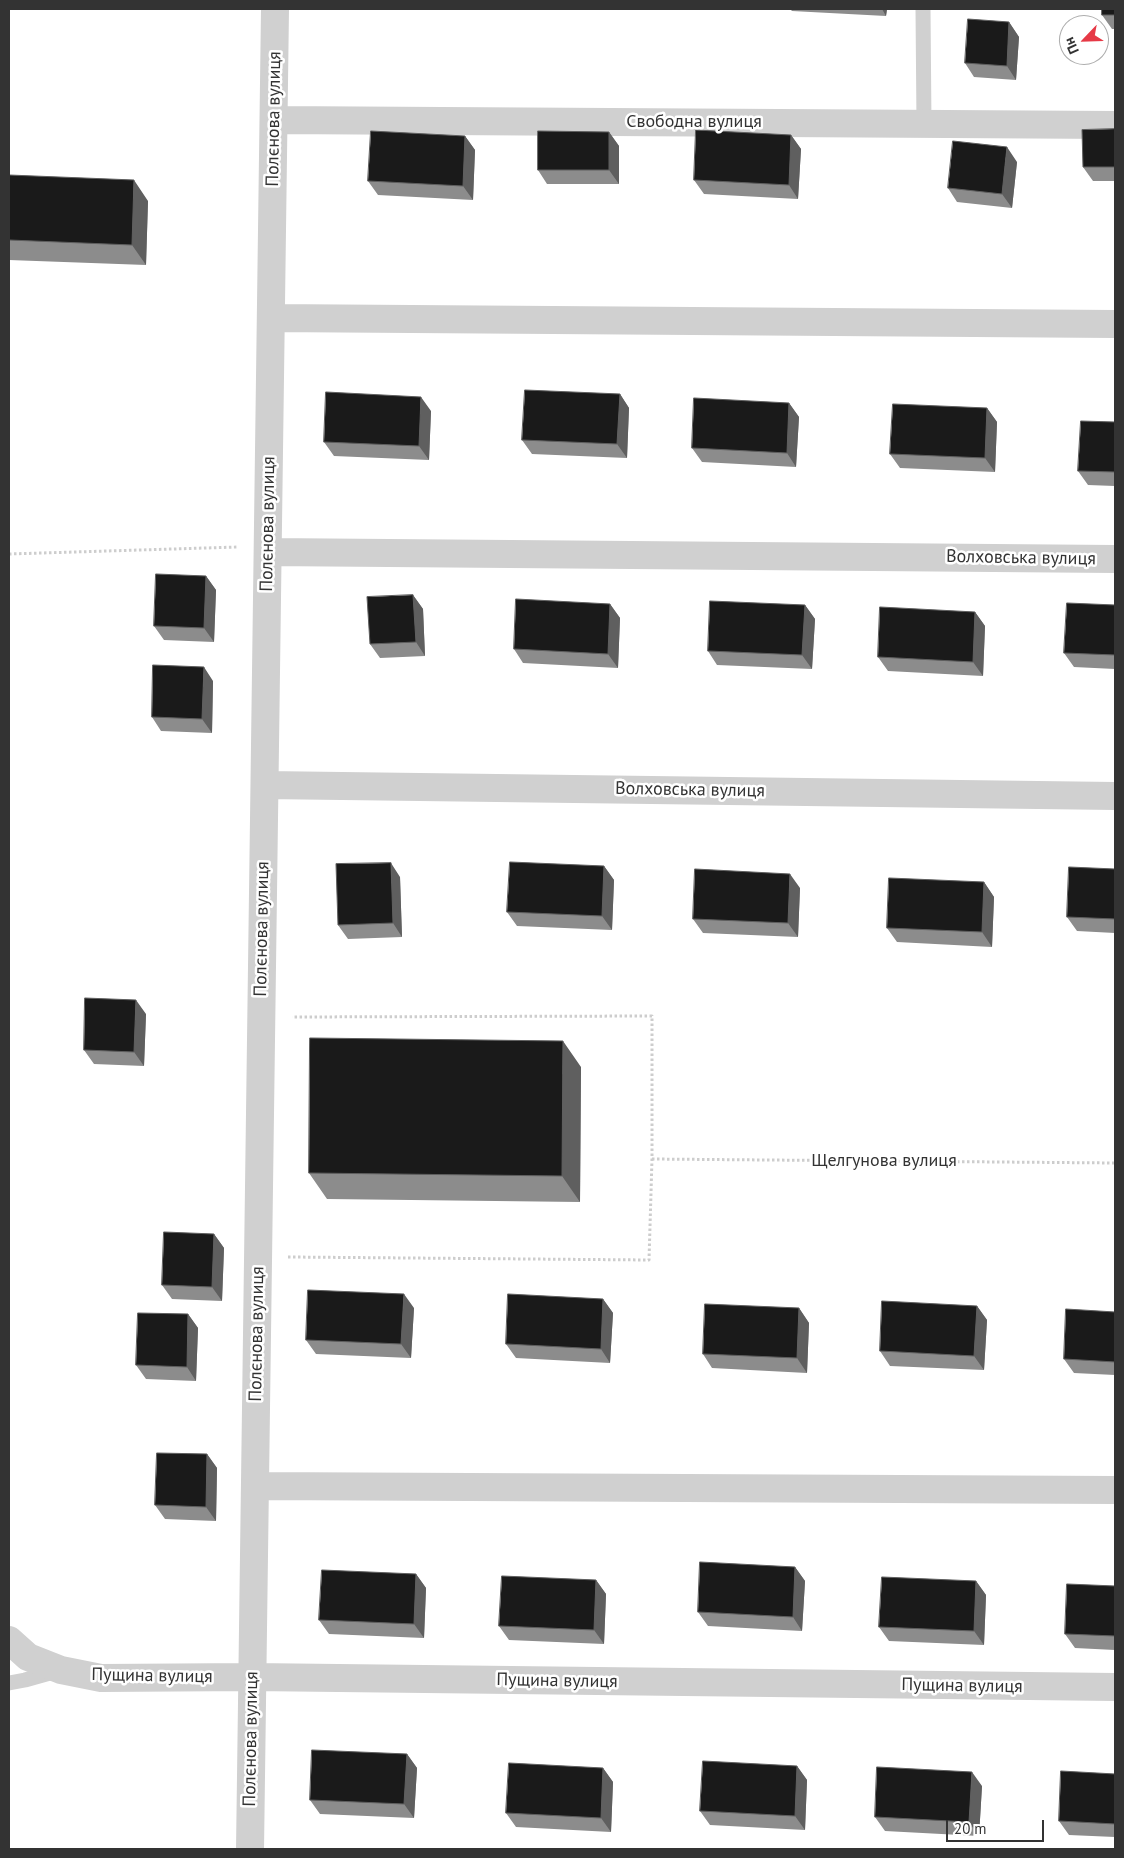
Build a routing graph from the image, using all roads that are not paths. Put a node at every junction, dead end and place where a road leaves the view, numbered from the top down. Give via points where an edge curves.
1 (275, 9) edge
2 (923, 9) edge
3 (274, 120) junction
4 (924, 124) junction
5 (1115, 125) edge
6 (271, 318) junction
7 (1115, 324) edge
8 (268, 549) junction
9 (1115, 559) edge
10 (264, 784) junction
11 (1115, 796) edge
12 (254, 1486) junction
13 (1115, 1490) edge
14 (9, 1640) edge
15 (61, 1670) junction
16 (252, 1677) junction
17 (9, 1683) edge
18 (1115, 1688) edge
19 (250, 1849) edge

1 - 3 street, Полєнова вулиця
2 - 4 lane
3 - 4 street, Свободна вулиця
3 - 6 street, Полєнова вулиця
4 - 5 street, Свободна вулиця
6 - 7 street
6 - 8 street, Полєнова вулиця
8 - 9 street, Волховська вулиця
8 - 10 street, Полєнова вулиця
10 - 11 street, Волховська вулиця
10 - 12 street, Полєнова вулиця
12 - 13 street
12 - 16 street, Полєнова вулиця
14 - 15 street, Пущина вулиця via 28,1657
15 - 16 street, Пущина вулиця via 101,1678
15 - 17 lane
16 - 18 street, Пущина вулиця
16 - 19 street, Полєнова вулиця

